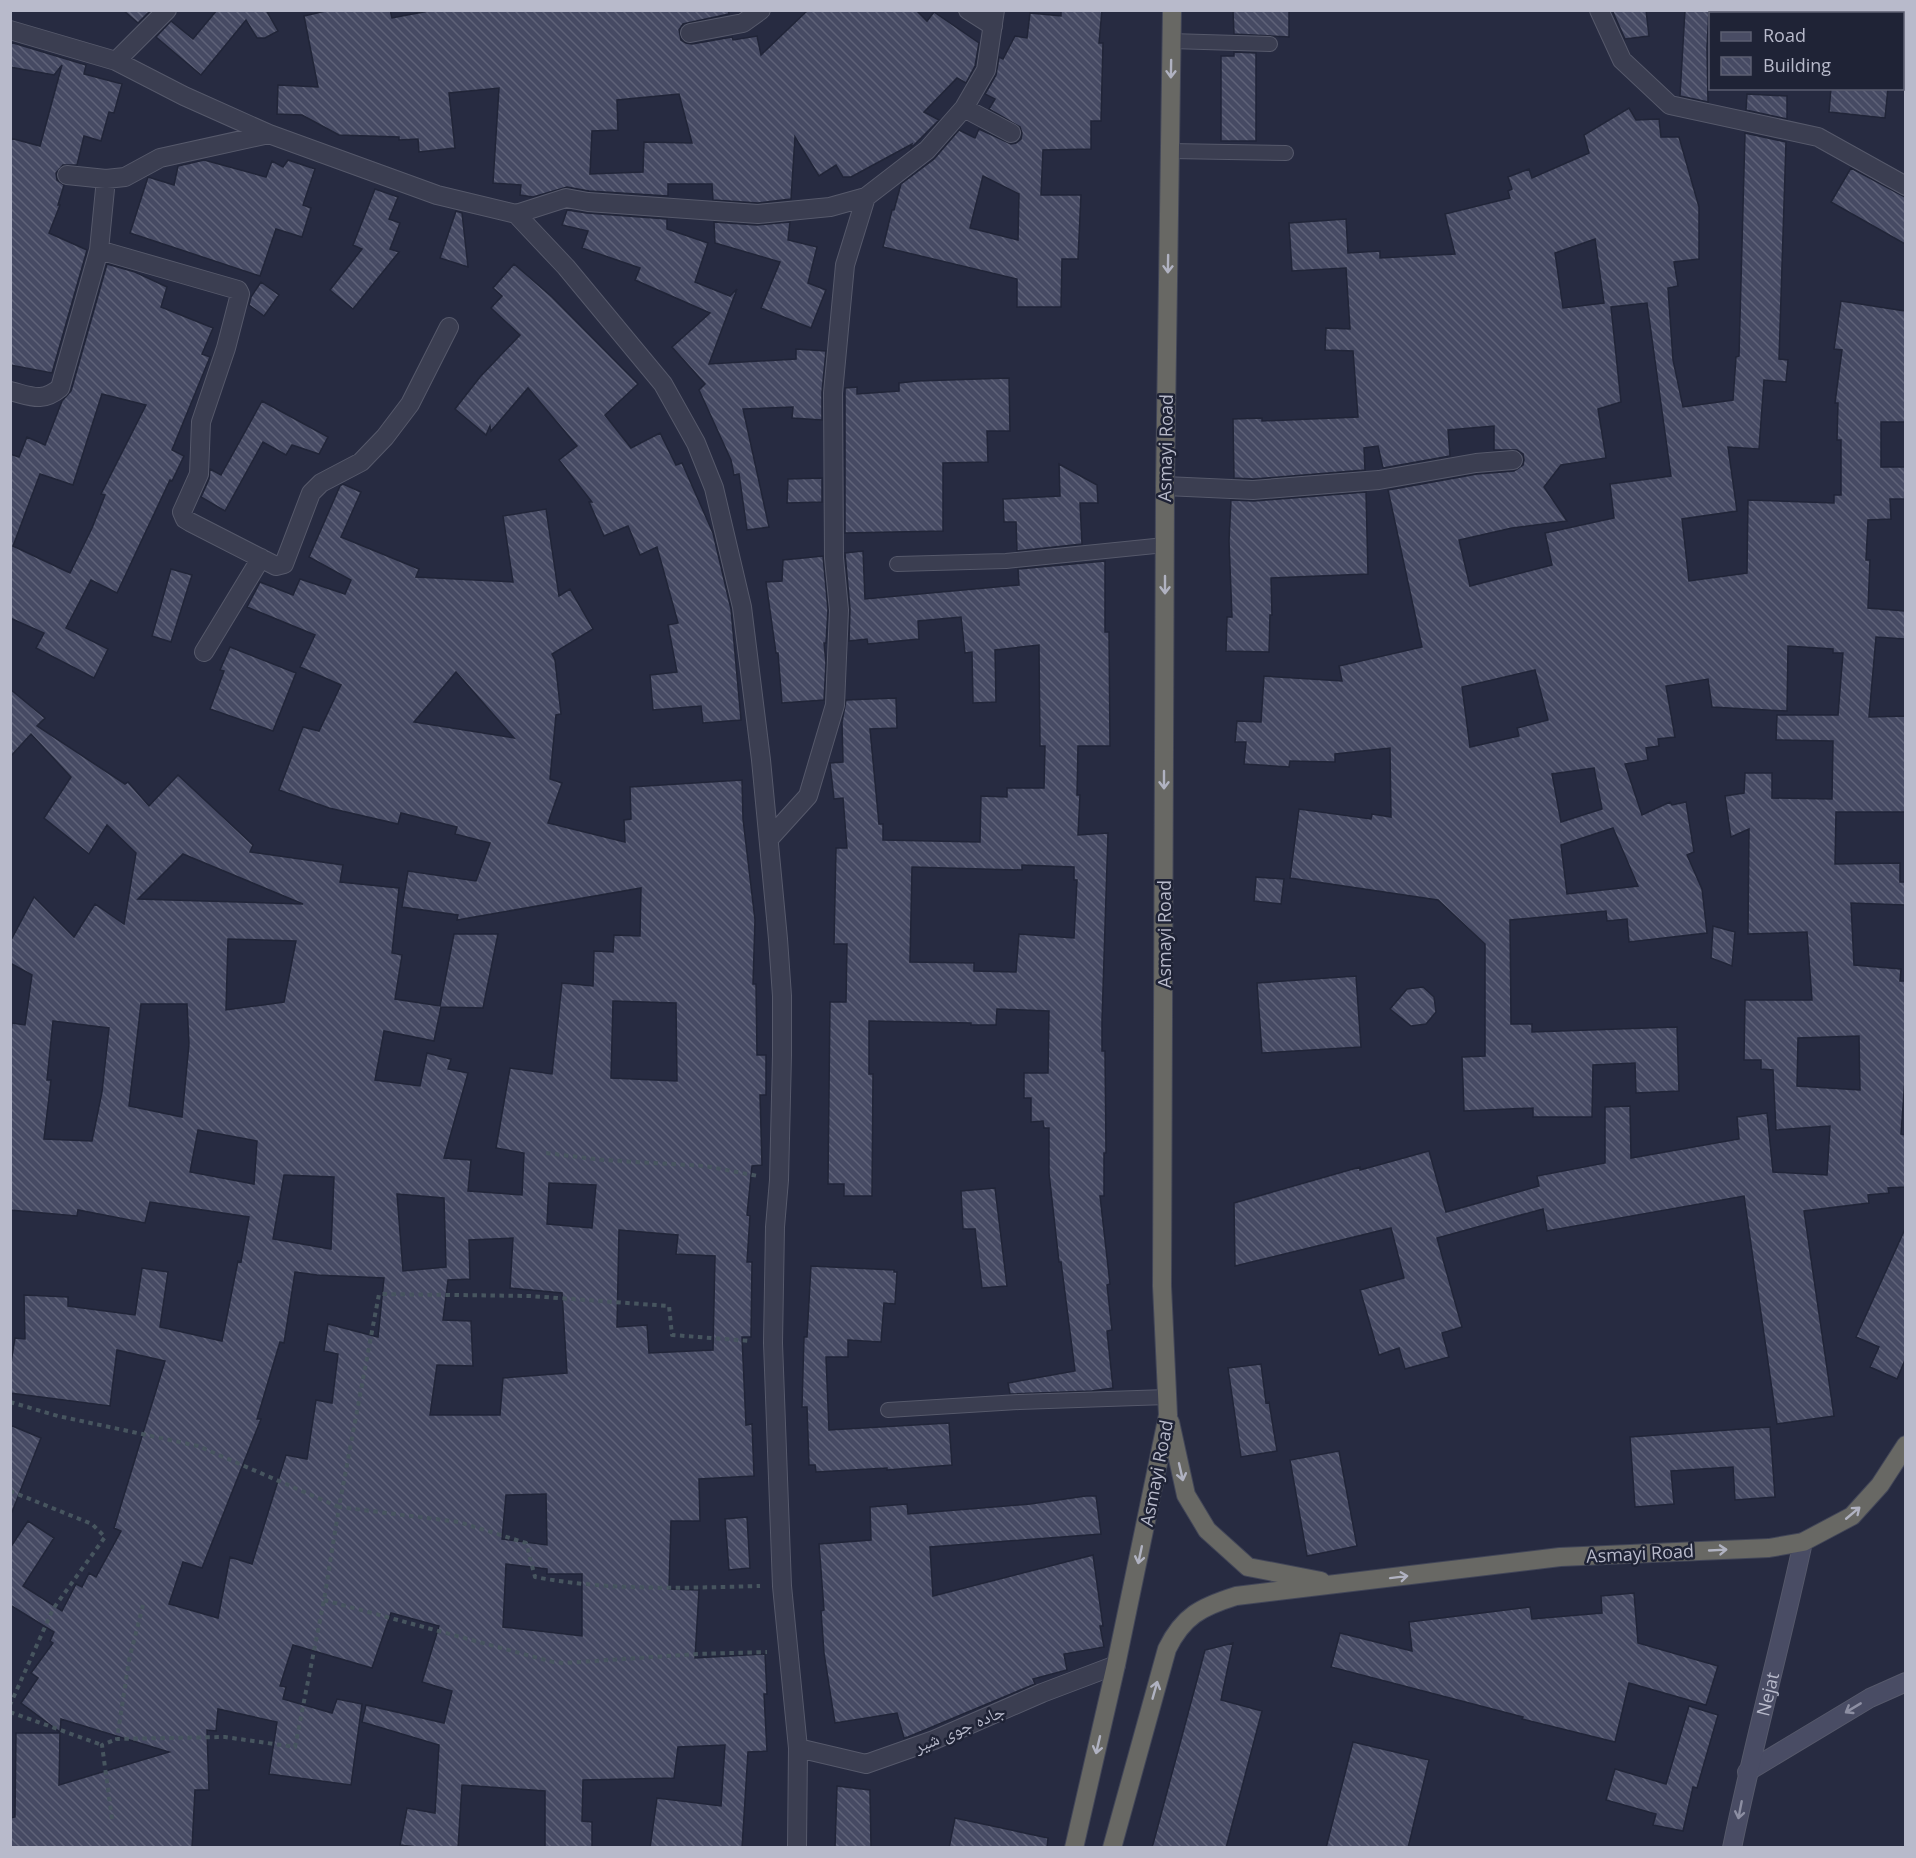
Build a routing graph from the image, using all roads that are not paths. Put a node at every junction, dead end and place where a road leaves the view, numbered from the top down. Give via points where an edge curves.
1 (167, 10) edge
2 (761, 10) edge
3 (968, 10) edge
4 (1172, 10) edge
5 (1599, 10) edge
6 (994, 18) edge
7 (10, 30) edge
8 (690, 33) dead end
9 (1171, 41) junction
10 (1270, 44) dead end
11 (116, 61) junction
12 (964, 108) junction
13 (1011, 133) dead end
14 (269, 134) junction
15 (1170, 151) junction
16 (1286, 153) dead end
17 (67, 175) dead end
18 (106, 179) junction
19 (1905, 186) edge
20 (866, 197) junction
21 (516, 214) junction
22 (99, 250) junction
23 (449, 327) dead end
24 (10, 391) edge
25 (1513, 460) dead end
26 (1165, 486) junction
27 (1165, 546) junction
28 (261, 558) junction
29 (897, 564) dead end
30 (204, 652) dead end
31 (769, 839) junction
32 (1168, 1406) junction
33 (888, 1410) dead end
34 (1905, 1445) edge
35 (1803, 1542) junction
36 (1341, 1585) junction
37 (1116, 1665) junction
38 (1905, 1682) edge
39 (798, 1748) junction
40 (1747, 1772) junction
41 (797, 1848) edge
42 (1074, 1848) edge
43 (1112, 1848) edge
44 (1732, 1848) edge

1 - 11 street
2 - 8 street via 743,23
3 - 6 street
4 - 9 highway, Asmayi Road
5 - 19 street via 1622,60 1670,105 1818,137
6 - 12 street via 986,70
7 - 11 street
9 - 10 lane
9 -> 15 highway, Asmayi Road
11 - 14 street
12 - 13 street
12 - 20 street via 927,150
14 - 18 street via 160,158 125,177
14 - 21 street via 437,195
15 - 16 lane
15 -> 26 highway, Asmayi Road
17 - 18 street
18 - 22 street
20 - 21 street via 831,207 758,214 566,198
20 - 31 street via 845,265 833,393 834,558 839,610 835,705 808,796
21 - 31 street via 566,267 663,384 696,443 714,488 742,607
22 - 24 street via 60,388 42,398
22 - 28 street via 238,290 226,348 201,422 199,474 182,512 190,522
23 - 28 street via 410,404 385,437 361,462 321,483 311,493 284,564 276,566
25 - 26 street via 1379,480 1253,490
26 - 27 highway, Asmayi Road
27 - 29 lane via 1006,561
27 -> 32 highway, Asmayi Road via 1162,1286
28 - 30 street
31 - 39 street via 782,996 772,1343 782,1586
32 - 33 lane via 1019,1402
32 -> 36 highway via 1186,1495 1206,1530 1248,1567
32 -> 37 highway, Asmayi Road
35 -> 34 highway, Asmayi Road via 1852,1516 1881,1485
36 -> 35 highway, Asmayi Road via 1560,1557 1769,1548
35 - 40 main road, Nejat
43 -> 36 highway, Asmayi Road via 1167,1649 1177,1630 1210,1604 1236,1596
37 - 39 street, جاده جوی شیر via 867,1764
37 -> 42 highway, Asmayi Road
38 -> 40 main road via 1870,1698
39 - 41 street
40 -> 44 main road, Nejat

